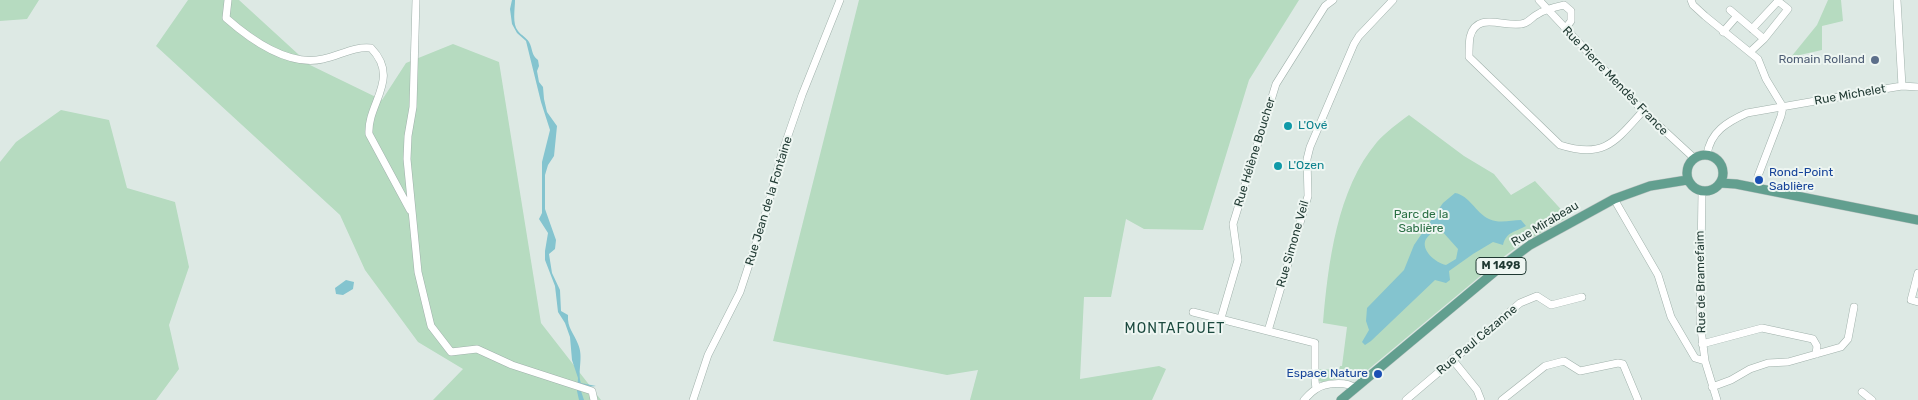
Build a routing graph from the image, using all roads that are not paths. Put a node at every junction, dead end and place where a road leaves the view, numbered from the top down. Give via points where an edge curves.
1 (228, 0) edge
2 (416, 0) edge
3 (840, 0) edge
4 (1333, 0) edge
5 (1393, 0) edge
6 (1539, 0) edge
7 (1691, 0) edge
8 (1897, 0) edge
9 (1564, 2) edge
10 (1547, 9) junction
11 (1730, 10) dead end
12 (1737, 16) junction
13 (1565, 29) junction
14 (1752, 29) junction
15 (1723, 32) junction
16 (1764, 39) junction
17 (1750, 52) junction
18 (1902, 86) junction
19 (1918, 87) edge
20 (1783, 107) junction
21 (1643, 112) junction
22 (1707, 155) junction
23 (1694, 158) junction
24 (1758, 176) dead end
25 (1687, 180) junction
26 (1720, 183) junction
27 (1702, 192) junction
28 (1616, 203) junction
29 (412, 215) junction
30 (1918, 220) edge
31 (1918, 272) edge
32 (1582, 297) dead end
33 (1918, 302) edge
34 (1854, 307) dead end
35 (1192, 312) dead end
36 (1221, 318) junction
37 (1268, 331) junction
38 (1702, 344) junction
39 (1816, 354) junction
40 (1452, 359) junction
41 (1705, 361) junction
42 (1712, 386) junction
43 (1355, 388) junction
44 (1316, 389) junction
45 (1862, 392) dead end
46 (695, 399) edge
47 (594, 400) edge
48 (1304, 400) edge
49 (1341, 400) edge
50 (1406, 400) edge
51 (1481, 400) edge
52 (1502, 400) edge
53 (1638, 400) edge
54 (1717, 400) edge
55 (1872, 400) edge

1 - 29 street via 226,18 246,35 296,60 321,60 362,47 371,48 378,55 382,63 382,92 369,124 369,134
2 - 29 street via 413,107 407,159
3 - 46 street, Rue Jean de la Fontaine via 799,104 740,292 708,356
4 - 36 street, Rue Hélène Boucher via 1325,6 1276,84 1233,224 1238,260
5 - 37 street, Rue Simone Veil via 1354,44 1310,147 1307,159 1308,196
6 - 10 street, Rue Pierre Mendès France
7 - 15 street via 1693,6
8 - 18 street
9 - 10 street
9 - 13 street via 1571,11 1571,21
10 - 13 street, Rue Pierre Mendès France
10 - 21 street via 1527,23 1516,25 1491,21 1479,24 1470,36 1469,57 1560,145 1576,150 1602,149 1620,137
11 - 12 street
12 - 14 street
12 - 15 street
13 - 21 street, Rue Pierre Mendès France
14 - 16 street
14 - 16 street via 1778,1 1788,8
15 - 17 street
16 - 17 street
17 - 20 street via 1758,59
18 - 19 street, Rue Michelet
18 - 20 street, Rue Michelet
20 - 22 street, Rue Michelet via 1747,113 1730,120 1718,130
20 - 24 street
21 - 23 street, Rue Pierre Mendès France
22 - 23 main road
22 - 26 main road via 1722,166
23 - 25 main road via 1687,168
25 - 27 main road
25 - 28 main road, Rue Mirabeau / M 1498 via 1650,186
26 - 27 main road via 1712,190
26 - 30 main road
27 - 38 street, Rue de Bramefaim via 1699,302
28 - 41 street via 1658,275 1671,317 1695,358
28 - 43 main road, Rue Mirabeau / M 1498 via 1530,245
29 - 47 street via 418,272 431,326 451,352 477,349 546,378 586,388 592,391
31 - 33 street via 1911,300
32 - 40 street, Rue Paul Cézanne via 1551,304 1537,296 1520,303
34 - 39 street via 1848,338 1841,347
35 - 36 street
36 - 37 street
37 - 44 street via 1315,343
38 - 39 street via 1762,328 1813,339 1817,346
38 - 41 street, Rue de Bramefaim
39 - 42 street via 1788,362 1768,363
40 - 50 street, Rue Paul Cézanne
40 - 51 street via 1477,390
41 - 42 street, Rue de Bramefaim
42 - 54 street, Rue de Bramefaim
43 - 44 street via 1345,383
43 - 49 main road, Rue Mirabeau / M 1498
44 - 48 street
45 - 55 street
52 - 53 street via 1545,366 1564,362 1580,371 1623,364

